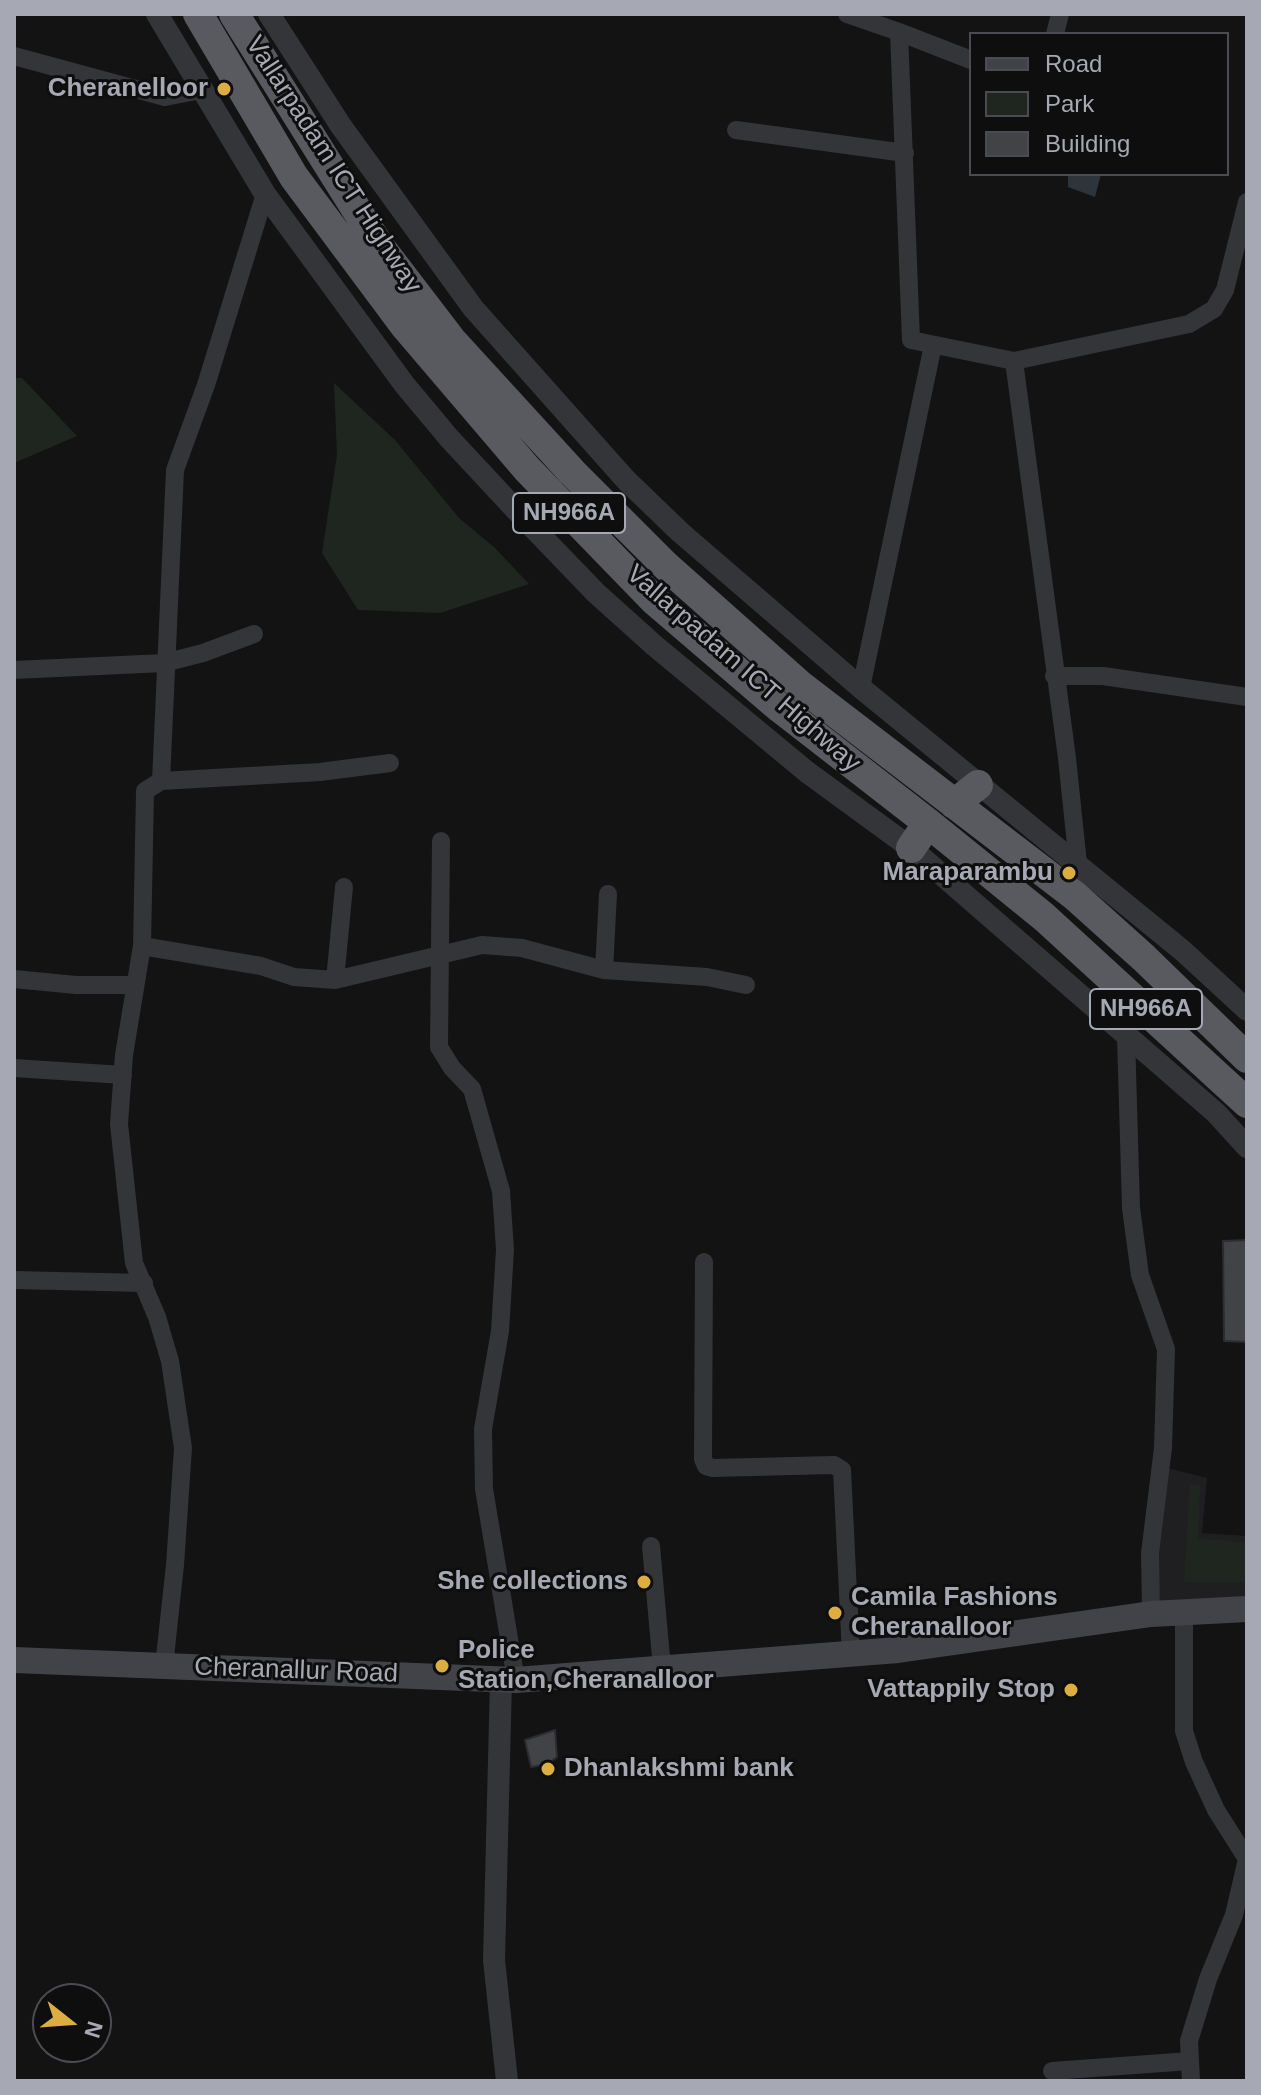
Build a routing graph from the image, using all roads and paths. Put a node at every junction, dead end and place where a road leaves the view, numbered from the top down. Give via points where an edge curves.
1 (157, 14) edge
2 (198, 14) edge
3 (234, 14) edge
4 (269, 14) edge
5 (847, 14) edge
6 (899, 32) junction
7 (14, 56) edge
8 (969, 59) edge
9 (201, 90) junction
10 (736, 130) dead end
11 (905, 153) junction
12 (265, 194) junction
13 (1247, 202) edge
14 (933, 345) junction
15 (1014, 361) junction
16 (254, 634) dead end
17 (164, 663) junction
18 (14, 670) edge
19 (1054, 676) junction
20 (801, 686) junction
21 (861, 688) junction
22 (1247, 697) edge
23 (780, 708) junction
24 (390, 763) dead end
25 (161, 781) junction
26 (978, 785) junction
27 (954, 804) junction
28 (928, 823) junction
29 (441, 841) dead end
30 (911, 848) junction
31 (1078, 864) junction
32 (344, 887) dead end
33 (608, 894) dead end
34 (1116, 933) junction
35 (142, 946) junction
36 (438, 957) junction
37 (1094, 961) junction
38 (604, 970) junction
39 (14, 979) edge
40 (335, 980) junction
41 (134, 985) junction
42 (746, 985) dead end
43 (1247, 1010) edge
44 (1126, 1036) junction
45 (1247, 1058) edge
46 (14, 1068) edge
47 (123, 1075) junction
48 (1247, 1103) edge
49 (1247, 1147) edge
50 (704, 1262) dead end
51 (14, 1280) edge
52 (144, 1283) junction
53 (651, 1546) dead end
54 (1247, 1609) edge
55 (1184, 1612) junction
56 (1151, 1614) junction
57 (851, 1654) junction
58 (14, 1660) edge
59 (164, 1666) junction
60 (662, 1668) junction
61 (509, 1680) junction
62 (1190, 2061) junction
63 (1052, 2071) dead end
64 (507, 2081) edge
65 (1191, 2081) edge

1 - 9 street
2 - 23 highway, Vallarpadam ICT Highway / NH966A via 294,177 405,326 527,469 654,600
3 - 20 highway, Vallarpadam ICT Highway / NH966A via 378,244 453,342 666,566
4 - 21 street via 409,222 522,365 648,501
5 - 6 street
6 - 8 street
6 - 11 street
7 - 9 street via 165,97
9 - 12 street
10 - 11 street
11 - 14 street via 911,340
12 - 17 street via 175,470
12 - 30 street via 404,384 596,593 749,726
13 - 15 street via 1225,290 1214,309 1189,324
14 - 15 street
14 - 21 street
15 - 19 street
16 - 17 street
17 - 18 street
17 - 25 street
19 - 22 street via 1103,676
19 - 31 street
20 - 23 highway
20 - 27 highway, Vallarpadam ICT Highway / NH966A
21 - 26 street
23 - 28 highway, Vallarpadam ICT Highway / NH966A
24 - 25 street
25 - 35 street via 145,791
26 - 27 highway
26 - 31 street
27 - 34 highway, Vallarpadam ICT Highway / NH966A
28 - 30 highway
28 - 37 highway, Vallarpadam ICT Highway / NH966A
29 - 36 street
30 - 44 street
31 - 43 street
32 - 40 street
33 - 38 street
34 - 37 highway
34 - 45 highway, Vallarpadam ICT Highway / NH966A
35 - 40 street via 261,966 294,977
35 - 41 street
36 - 38 street via 482,945 522,948
36 - 40 street
36 - 61 street via 439,1047 472,1089 501,1191 505,1250 500,1331 483,1429 484,1489
37 - 48 highway, Vallarpadam ICT Highway / NH966A
38 - 42 street
39 - 41 street
41 - 47 street
44 - 49 street via 1216,1113
44 - 56 street via 1131,1208 1140,1275 1166,1349 1163,1448 1150,1553
46 - 47 street
47 - 52 street via 119,1124 134,1263
50 - 57 street via 703,1459 713,1468 834,1465 842,1470
51 - 52 street
52 - 59 street via 170,1361 183,1448
53 - 60 street
54 - 55 main road, Cheranallur Road
55 - 56 main road, Cheranallur Road
55 - 62 street via 1184,1731 1216,1810 1247,1859 1234,1915 1189,2041
56 - 57 main road, Cheranallur Road
57 - 60 main road, Cheranallur Road
58 - 59 main road, Cheranallur Road
59 - 61 main road, Cheranallur Road
60 - 61 main road, Cheranallur Road
61 - 64 street via 494,1960
62 - 63 street
62 - 65 street

